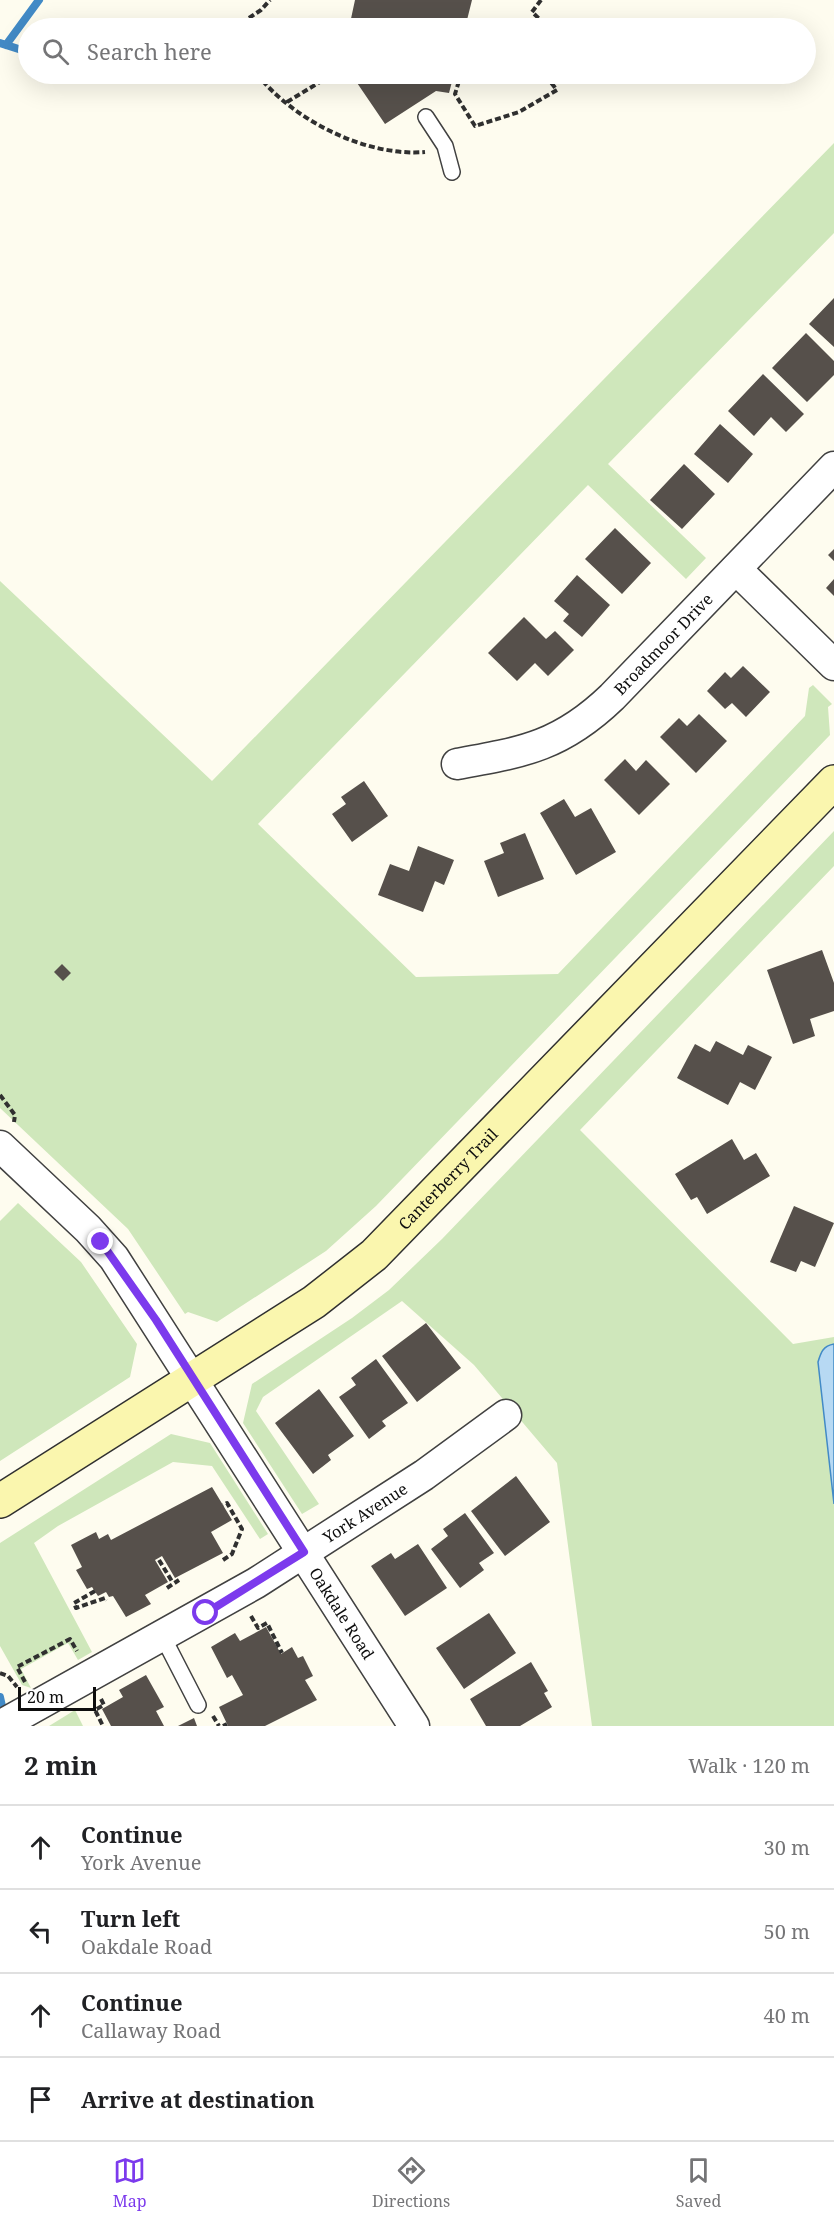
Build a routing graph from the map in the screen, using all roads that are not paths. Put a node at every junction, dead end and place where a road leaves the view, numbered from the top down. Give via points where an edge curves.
1 (426, 117) dead end
2 (452, 172) dead end
3 (834, 467) edge
4 (736, 569) junction
5 (834, 664) edge
6 (457, 764) dead end
7 (834, 782) edge
8 (7, 1136) edge
9 (193, 1377) junction
10 (506, 1415) dead end
11 (0, 1501) edge
12 (304, 1552) junction
13 (163, 1637) junction
14 (198, 1705) dead end
15 (0, 1726) edge
16 (414, 1726) edge

1 - 2 lane via 445,146
3 - 4 street, Broadmoor Drive
4 - 5 street
4 - 6 street, Broadmoor Drive via 585,721 535,748
7 - 9 street, Canterberry Trail via 391,1239 314,1302
8 - 9 street, Oakdale Road via 124,1271
9 - 11 street, Canterberry Trail
9 - 12 street, Oakdale Road
10 - 12 street, York Avenue via 424,1475
12 - 13 street, York Avenue
12 - 16 street, Oakdale Road
13 - 14 lane
13 - 15 street, York Avenue

